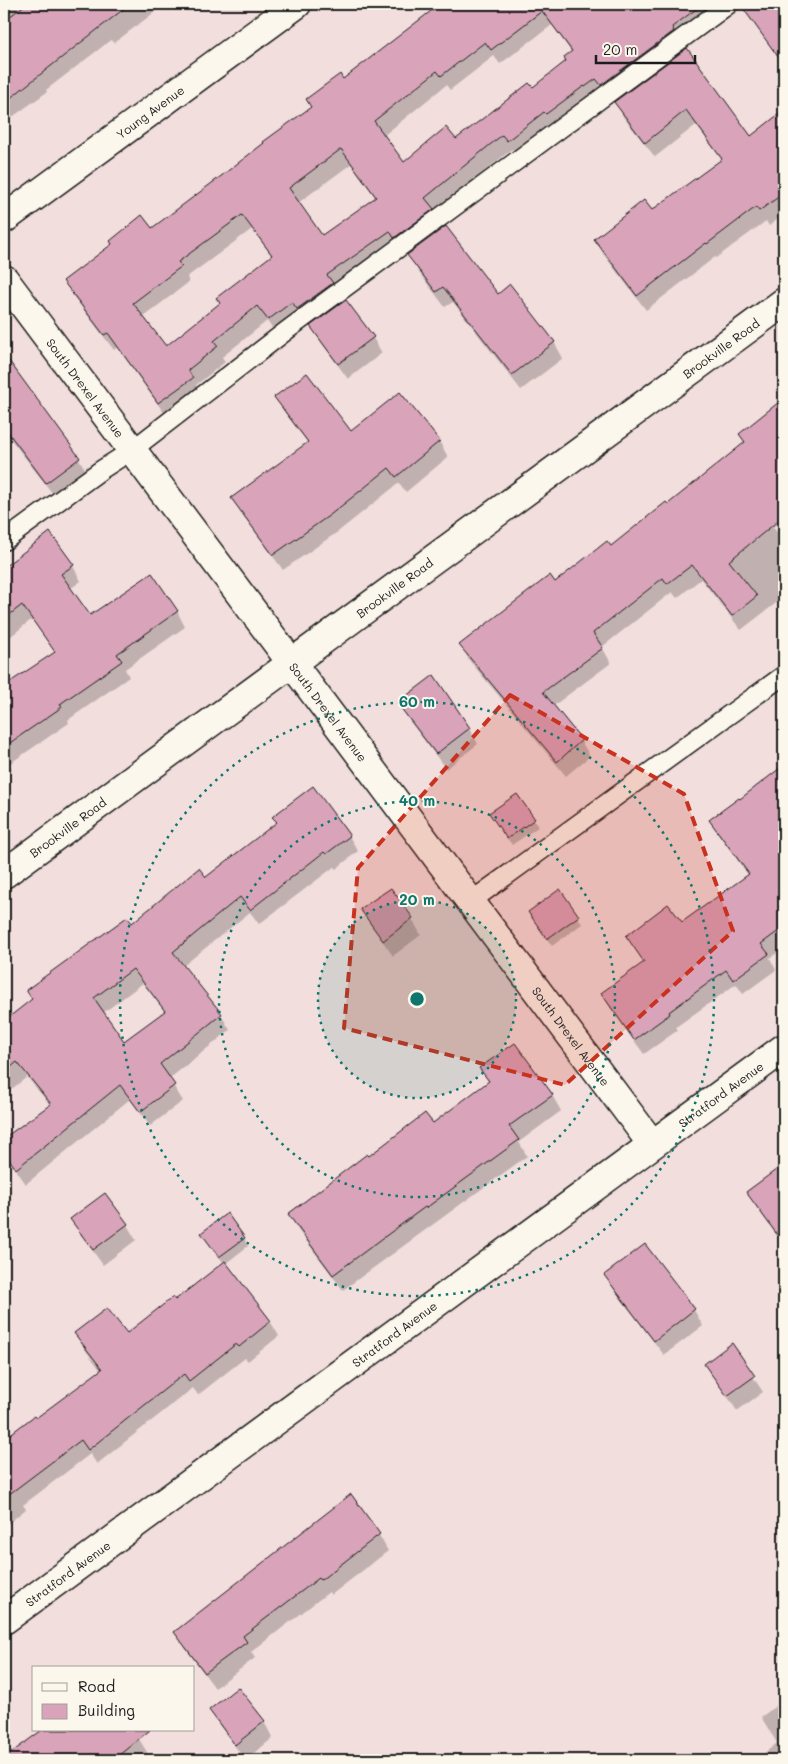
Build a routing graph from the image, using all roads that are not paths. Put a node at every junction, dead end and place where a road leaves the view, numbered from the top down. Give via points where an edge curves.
1 (297, 4) edge
2 (728, 4) edge
3 (4, 219) edge
4 (4, 279) edge
5 (784, 302) edge
6 (132, 450) junction
7 (4, 541) edge
8 (291, 663) junction
9 (784, 675) edge
10 (4, 874) edge
11 (470, 902) junction
12 (784, 1048) edge
13 (652, 1144) junction
14 (4, 1620) edge

1 - 3 street, Young Avenue
2 - 6 lane via 318,307
4 - 6 street, South Drexel Avenue
5 - 8 street, Brookville Road
6 - 7 lane
6 - 8 street, South Drexel Avenue
8 - 10 street, Brookville Road
8 - 11 street, South Drexel Avenue
9 - 11 lane
11 - 13 street, South Drexel Avenue
12 - 13 street, Stratford Avenue
13 - 14 street, Stratford Avenue

